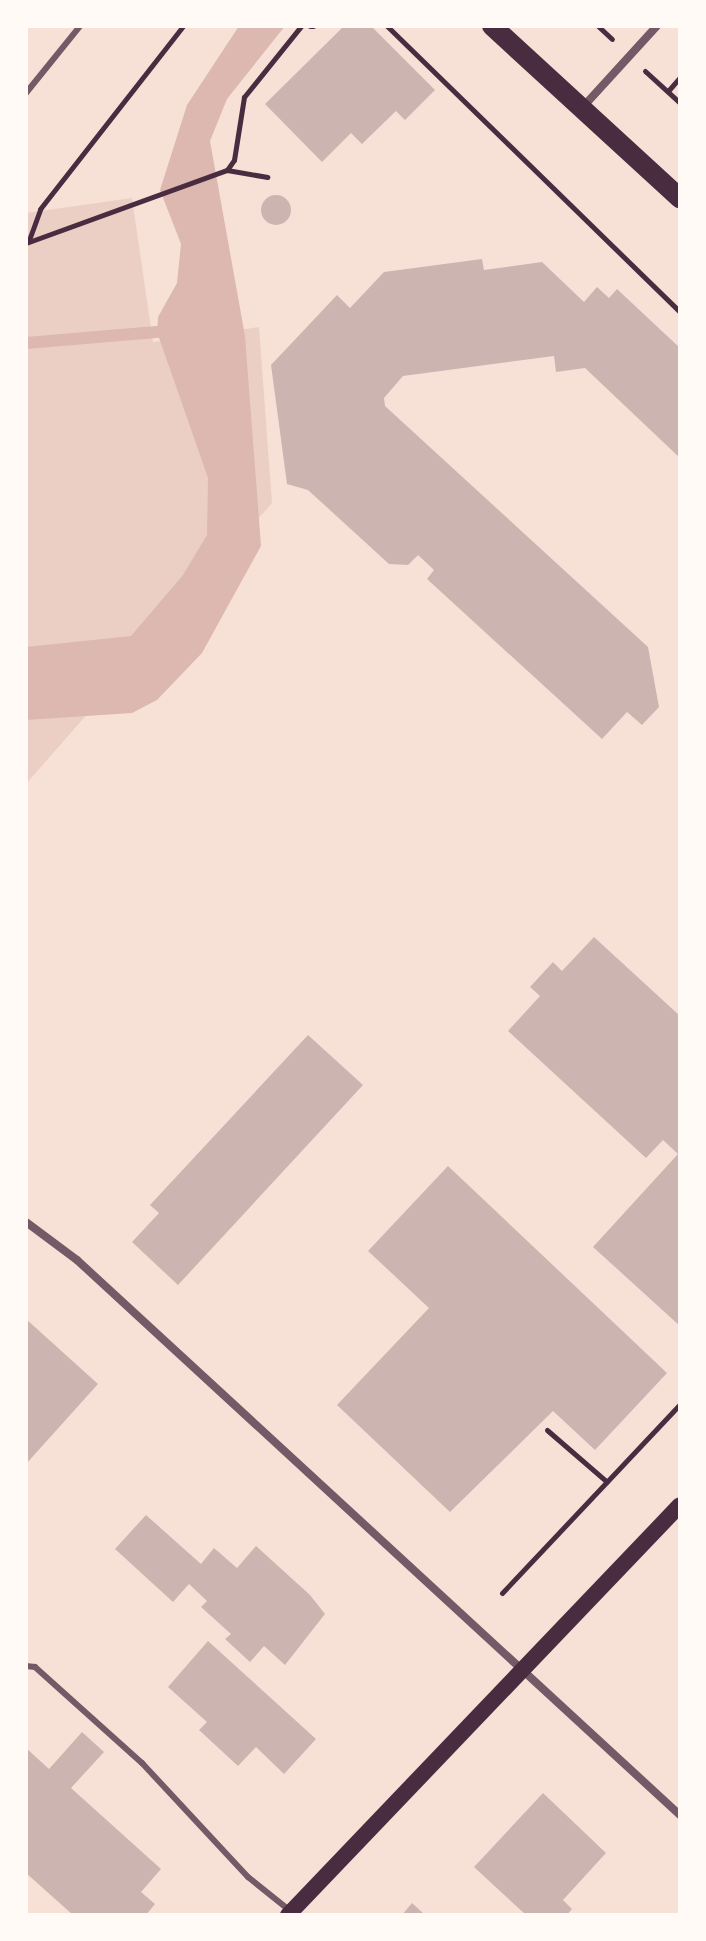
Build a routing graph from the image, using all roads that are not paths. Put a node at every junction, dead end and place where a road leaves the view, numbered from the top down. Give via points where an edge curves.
1 (80, 26) edge
2 (492, 26) edge
3 (657, 26) edge
4 (26, 93) edge
5 (582, 108) junction
6 (680, 198) edge
7 (26, 1222) edge
8 (680, 1505) edge
9 (26, 1666) edge
10 (522, 1671) junction
11 (680, 1815) edge
12 (289, 1913) edge

1 - 4 lane
2 - 5 main road
3 - 5 street
5 - 6 main road
7 - 10 street via 77,1260
8 - 10 main road
9 - 12 lane via 35,1667 142,1763 248,1877
10 - 11 street
10 - 12 main road

